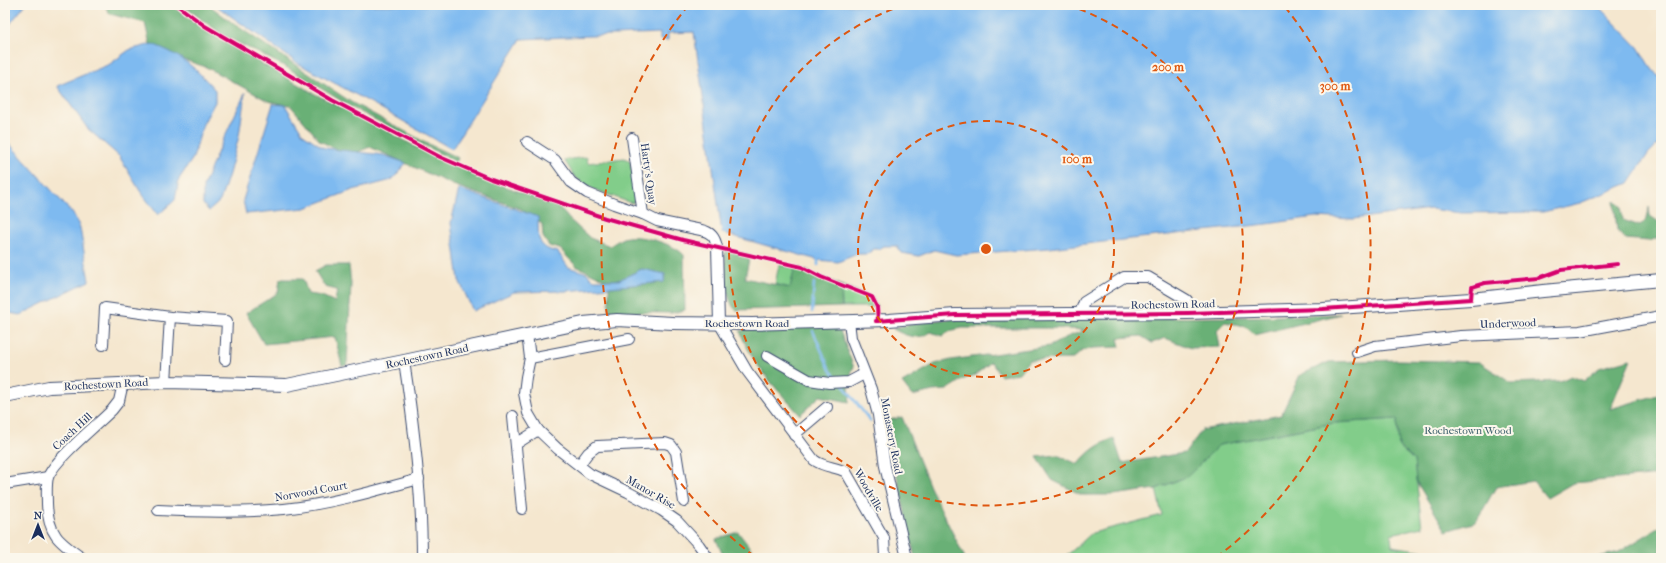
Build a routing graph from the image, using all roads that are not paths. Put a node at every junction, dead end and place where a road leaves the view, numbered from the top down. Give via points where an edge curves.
1 (632, 138) dead end
2 (527, 142) dead end
3 (643, 214) junction
4 (1661, 280) edge
5 (1188, 313) junction
6 (1080, 314) junction
7 (1661, 316) edge
8 (170, 318) junction
9 (849, 321) junction
10 (719, 323) junction
11 (527, 334) junction
12 (629, 340) dead end
13 (103, 345) dead end
14 (1356, 352) dead end
15 (767, 356) dead end
16 (530, 358) junction
17 (225, 360) dead end
18 (404, 362) junction
19 (864, 374) junction
20 (166, 382) junction
21 (123, 384) junction
22 (5, 396) edge
23 (827, 407) dead end
24 (513, 416) dead end
25 (538, 430) junction
26 (794, 435) junction
27 (516, 444) junction
28 (579, 465) junction
29 (48, 477) junction
30 (419, 479) junction
31 (5, 484) edge
32 (684, 502) dead end
33 (522, 509) dead end
34 (158, 510) dead end
35 (82, 558) edge
36 (422, 558) edge
37 (708, 558) edge
38 (883, 558) edge
39 (907, 558) edge

1 - 3 street, Harty's Quay
2 - 3 street, Harty's Quay via 555,160 568,179 579,188
3 - 10 street, Harty's Quay via 657,221 707,231 714,238 717,247
4 - 5 main road, Rochestown Road via 1471,299 1323,309
5 - 6 main road, Rochestown Road
5 - 6 street via 1187,300 1148,277 1124,277 1084,302
6 - 9 main road, Rochestown Road via 955,315
7 - 14 street, Underwood via 1580,331 1461,336 1375,346
8 - 13 street via 105,308
8 - 17 street via 227,322
8 - 20 street
9 - 10 main road, Rochestown Road
9 - 19 street, Monastery Road via 851,338
10 - 11 main road, Rochestown Road via 618,320 583,323
10 - 26 street, Woodville via 747,371
11 - 16 street, Manor Rise
11 - 18 main road, Rochestown Road
12 - 16 street
15 - 19 street via 809,380 848,382
16 - 25 street, Manor Rise via 524,393 528,413
18 - 20 main road, Rochestown Road via 287,385
18 - 30 street
19 - 39 street, Monastery Road via 878,415 884,466
20 - 21 main road, Rochestown Road
21 - 22 main road, Rochestown Road via 49,387
21 - 29 street, Coach Hill via 119,401 112,410 59,460
23 - 26 street
24 - 27 street
25 - 27 street
25 - 28 street, Manor Rise
26 - 38 street, Woodville via 822,466 846,472 884,538
27 - 33 street
28 - 32 street via 597,446 664,443 671,445 676,452
28 - 37 street, Manor Rise via 590,474 628,492 677,521
29 - 31 street
29 - 35 street, Coach Hill via 47,513 53,534
30 - 34 street, Norwood Court via 320,504 284,509
30 - 36 street

